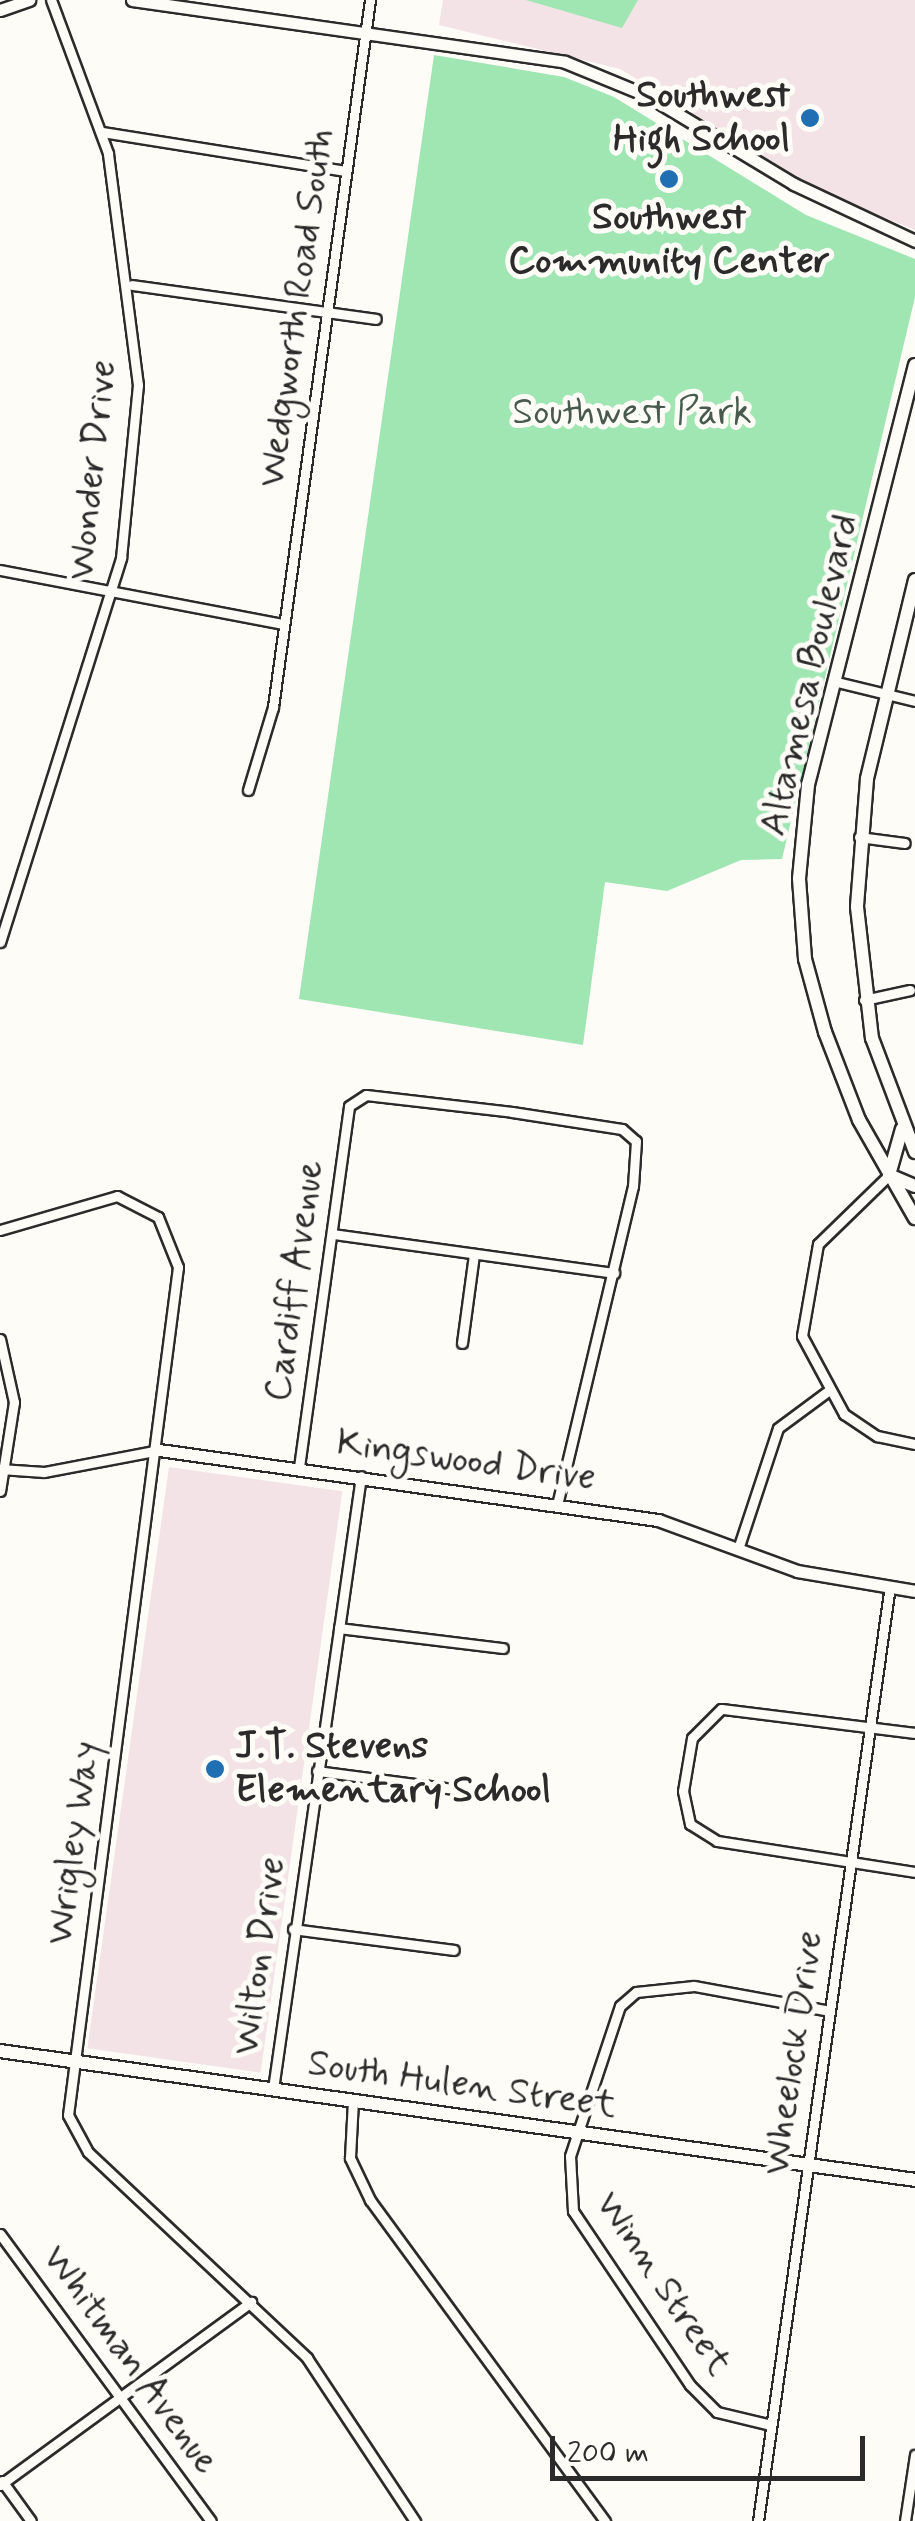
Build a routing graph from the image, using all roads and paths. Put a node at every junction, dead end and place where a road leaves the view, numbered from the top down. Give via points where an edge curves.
1 (28, 0) edge
2 (51, 0) edge
3 (132, 0) edge
4 (370, 0) edge
5 (0, 10) edge
6 (366, 32) junction
7 (102, 132) junction
8 (346, 171) junction
9 (915, 241) edge
10 (132, 285) junction
11 (330, 312) junction
12 (376, 319) dead end
13 (915, 364) edge
14 (0, 570) edge
15 (915, 580) edge
16 (112, 592) junction
17 (283, 624) junction
18 (833, 680) junction
19 (886, 694) junction
20 (915, 701) edge
21 (248, 790) dead end
22 (859, 837) junction
23 (905, 843) dead end
24 (0, 942) edge
25 (910, 990) dead end
26 (864, 1000) junction
27 (902, 1124) junction
28 (915, 1152) edge
29 (889, 1175) junction
30 (915, 1186) edge
31 (915, 1218) edge
32 (0, 1230) edge
33 (333, 1234) junction
34 (474, 1254) junction
35 (614, 1273) junction
36 (0, 1339) edge
37 (462, 1343) dead end
38 (828, 1391) junction
39 (915, 1444) edge
40 (159, 1450) junction
41 (299, 1467) junction
42 (2, 1469) edge
43 (361, 1476) junction
44 (0, 1490) edge
45 (558, 1504) junction
46 (738, 1550) junction
47 (915, 1591) edge
48 (889, 1593) junction
49 (338, 1628) junction
50 (502, 1648) dead end
51 (869, 1729) junction
52 (915, 1733) edge
53 (317, 1771) junction
54 (477, 1792) dead end
55 (850, 1867) junction
56 (915, 1872) edge
57 (293, 1928) junction
58 (454, 1950) dead end
59 (830, 2010) junction
60 (0, 2051) edge
61 (72, 2060) junction
62 (272, 2089) junction
63 (353, 2100) junction
64 (578, 2132) junction
65 (809, 2166) junction
66 (915, 2180) edge
67 (0, 2234) edge
68 (251, 2302) junction
69 (120, 2396) junction
70 (771, 2426) junction
71 (915, 2456) edge
72 (1, 2482) edge
73 (31, 2521) edge
74 (211, 2521) edge
75 (415, 2521) edge
76 (605, 2521) edge
77 (758, 2521) edge
78 (905, 2521) edge

1 - 5 street
2 - 7 street, Wonder Drive
3 - 6 street
4 - 6 street, Wedgworth Road South
6 - 8 street, Wedgworth Road South
6 - 9 street via 537,55 602,75
7 - 8 street
7 - 10 street, Wonder Drive
8 - 11 street, Wedgworth Road South
10 - 11 street
10 - 16 street, Wonder Drive via 135,421
11 - 12 street
11 - 17 street, Wedgworth Road South
13 - 18 main road, Altamesa Boulevard
14 - 16 street
15 - 19 main road, Altamesa Boulevard
16 - 17 street
16 - 24 street, Wonder Drive
17 - 21 street, Wedgworth Road South via 273,707
18 - 19 street
18 - 29 main road, Altamesa Boulevard via 802,829 802,928 830,1048
19 - 20 street
19 - 22 main road, Altamesa Boulevard
22 - 23 street
22 - 26 main road, Altamesa Boulevard
25 - 26 street
26 - 27 main road, Altamesa Boulevard
27 - 28 main road, Altamesa Boulevard
27 - 29 main road
29 - 30 main road
29 - 31 main road, Altamesa Boulevard
29 - 38 street via 830,1224 808,1274 802,1336
32 - 40 street, Wrigley Way via 102,1196 143,1206 167,1230 180,1293
33 - 34 street
33 - 35 street, Cardiff Avenue via 351,1104 366,1094 622,1130 637,1150
33 - 41 street, Cardiff Avenue
34 - 35 street
34 - 37 street
35 - 45 street
36 - 42 street via 14,1402
38 - 39 street via 862,1430
38 - 46 street via 778,1428
40 - 41 street, Kingswood Drive
40 - 42 street, Kingswood Drive via 44,1472
40 - 61 street, Wrigley Way
41 - 43 street, Kingswood Drive
42 - 44 street
43 - 45 street, Kingswood Drive
43 - 49 street, Wilton Drive
45 - 46 street, Kingswood Drive via 658,1520
46 - 48 street, Kingswood Drive
47 - 48 street, Kingswood Drive
48 - 51 street, Wheelock Drive
49 - 50 street
49 - 53 street, Wilton Drive
51 - 52 street
51 - 55 street, Wheelock Drive
51 - 55 street via 721,1709 699,1726 689,1754 687,1816 704,1836
53 - 54 street
53 - 57 street, Wilton Drive
55 - 56 street
55 - 59 street, Wheelock Drive
57 - 58 street
57 - 62 street, Wilton Drive
59 - 64 street, Winn Street via 694,1986 636,1992 620,2006
59 - 65 street, Wheelock Drive
60 - 61 main road, South Hulen Street
61 - 62 main road, South Hulen Street
61 - 68 street, Wrigley Way via 68,2114 88,2152
62 - 63 main road, South Hulen Street
63 - 64 main road, South Hulen Street
63 - 76 street via 348,2138 362,2187
64 - 65 main road, South Hulen Street
64 - 70 street, Winn Street via 567,2176 573,2211 630,2302 704,2401
65 - 66 main road, South Hulen Street
65 - 70 street, Wheelock Drive
67 - 69 street, Whitman Avenue
68 - 69 street
68 - 75 street, Wrigley Way via 329,2384
69 - 72 street
69 - 74 street, Whitman Avenue
70 - 77 street, Wheelock Drive
71 - 78 street
72 - 73 street

